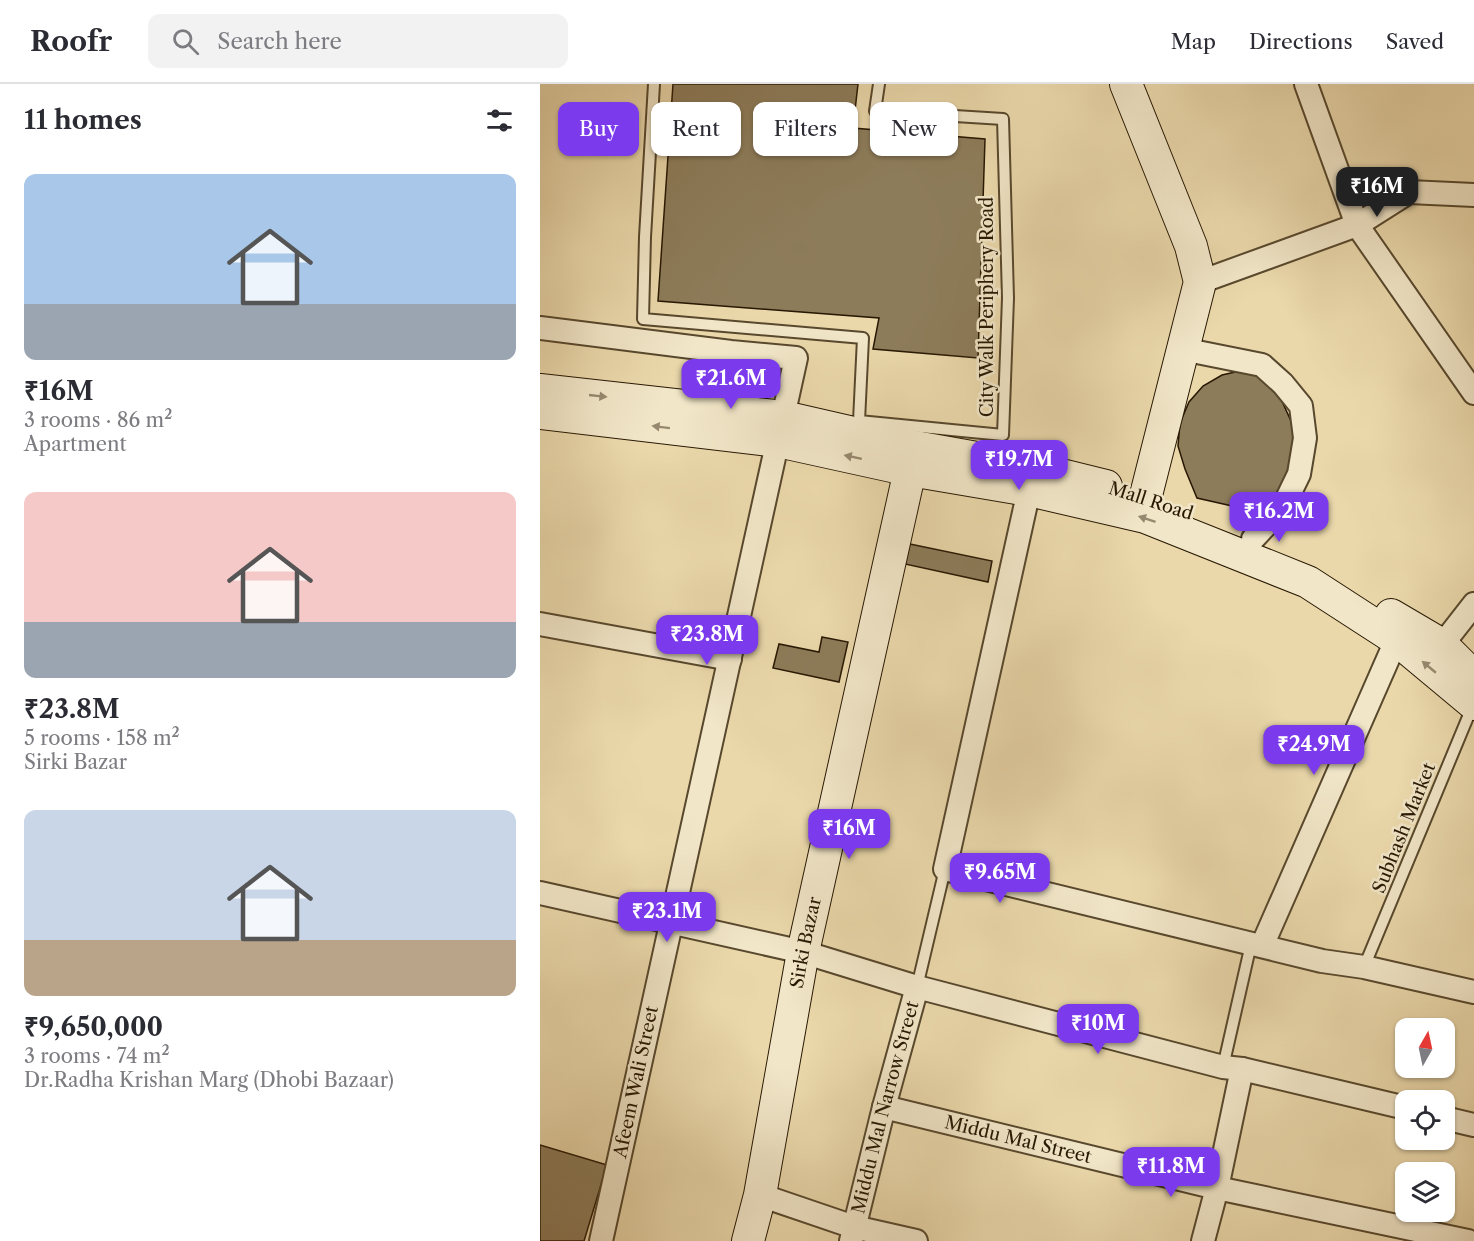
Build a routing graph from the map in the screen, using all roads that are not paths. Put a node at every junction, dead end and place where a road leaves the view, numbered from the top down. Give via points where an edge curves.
1 (654, 84) edge
2 (879, 84) edge
3 (1126, 84) edge
4 (1306, 84) edge
5 (1474, 195) edge
6 (1357, 225) junction
7 (1200, 282) junction
8 (540, 328) edge
9 (1182, 349) junction
10 (540, 390) edge
11 (1474, 393) edge
12 (540, 413) edge
13 (781, 429) junction
14 (914, 448) junction
15 (1029, 490) junction
16 (1146, 495) junction
17 (1253, 539) junction
18 (1474, 604) edge
19 (540, 624) edge
20 (1400, 631) junction
21 (1442, 645) junction
22 (730, 659) junction
23 (1474, 677) edge
24 (1474, 703) edge
25 (945, 869) junction
26 (540, 893) edge
27 (671, 924) junction
28 (1256, 945) junction
29 (803, 952) junction
30 (1364, 967) junction
31 (917, 987) junction
32 (1474, 992) edge
33 (1232, 1068) junction
34 (1395, 1105) edge
35 (884, 1107) junction
36 (1455, 1121) edge
37 (1474, 1125) edge
38 (1217, 1188) junction
39 (760, 1196) junction
40 (853, 1234) edge
41 (602, 1241) edge
42 (748, 1241) edge
43 (916, 1241) edge
44 (1203, 1241) edge
45 (1468, 1241) edge

1 - 14 lane, City Walk Periphery Road via 643,319 863,338 859,421
2 - 14 lane, City Walk Periphery Road via 875,111 1003,119 1008,298 1003,435
3 - 7 main road via 1191,246
4 - 6 street
5 - 6 street via 1409,192
6 - 7 street
6 - 11 street
7 - 9 main road
8 - 13 street, Afeem Wali Street via 796,358
9 - 16 main road
9 - 17 street via 1263,365 1301,406 1305,438 1299,474 1283,507
10 -> 13 main road, Mall Road
13 -> 12 main road
13 - 14 main road, Mall Road
13 - 22 street, Afeem Wali Street
14 - 15 main road
14 - 16 main road, Mall Road via 1033,468
14 - 29 main road, Sirki Bazar
20 -> 15 main road via 1297,577 1145,517
15 - 25 street
16 - 17 main road, Mall Road
17 - 20 main road, Mall Road via 1326,574
18 - 21 street
19 - 22 street
20 - 21 main road, Mall Road
24 -> 20 main road
20 - 28 street
21 - 23 main road, Mall Road
22 - 27 street, Afeem Wali Street
24 - 30 lane, Subhash Market
25 - 28 street
25 - 31 lane
26 - 27 street
27 - 29 street
27 - 41 street, Afeem Wali Street
28 - 30 street
28 - 33 lane
29 - 31 street
29 - 39 main road, Sirki Bazar
30 - 32 street
31 - 33 street
31 - 35 street, Middu Mal Narrow Street
33 - 34 street
33 - 38 street
35 - 38 street, Middu Mal Street
35 - 40 street, Middu Mal Narrow Street
36 - 37 street
38 - 44 street
38 - 45 street, Middu Mal Street
39 - 40 street
39 - 42 main road, Sirki Bazar
40 - 43 street

